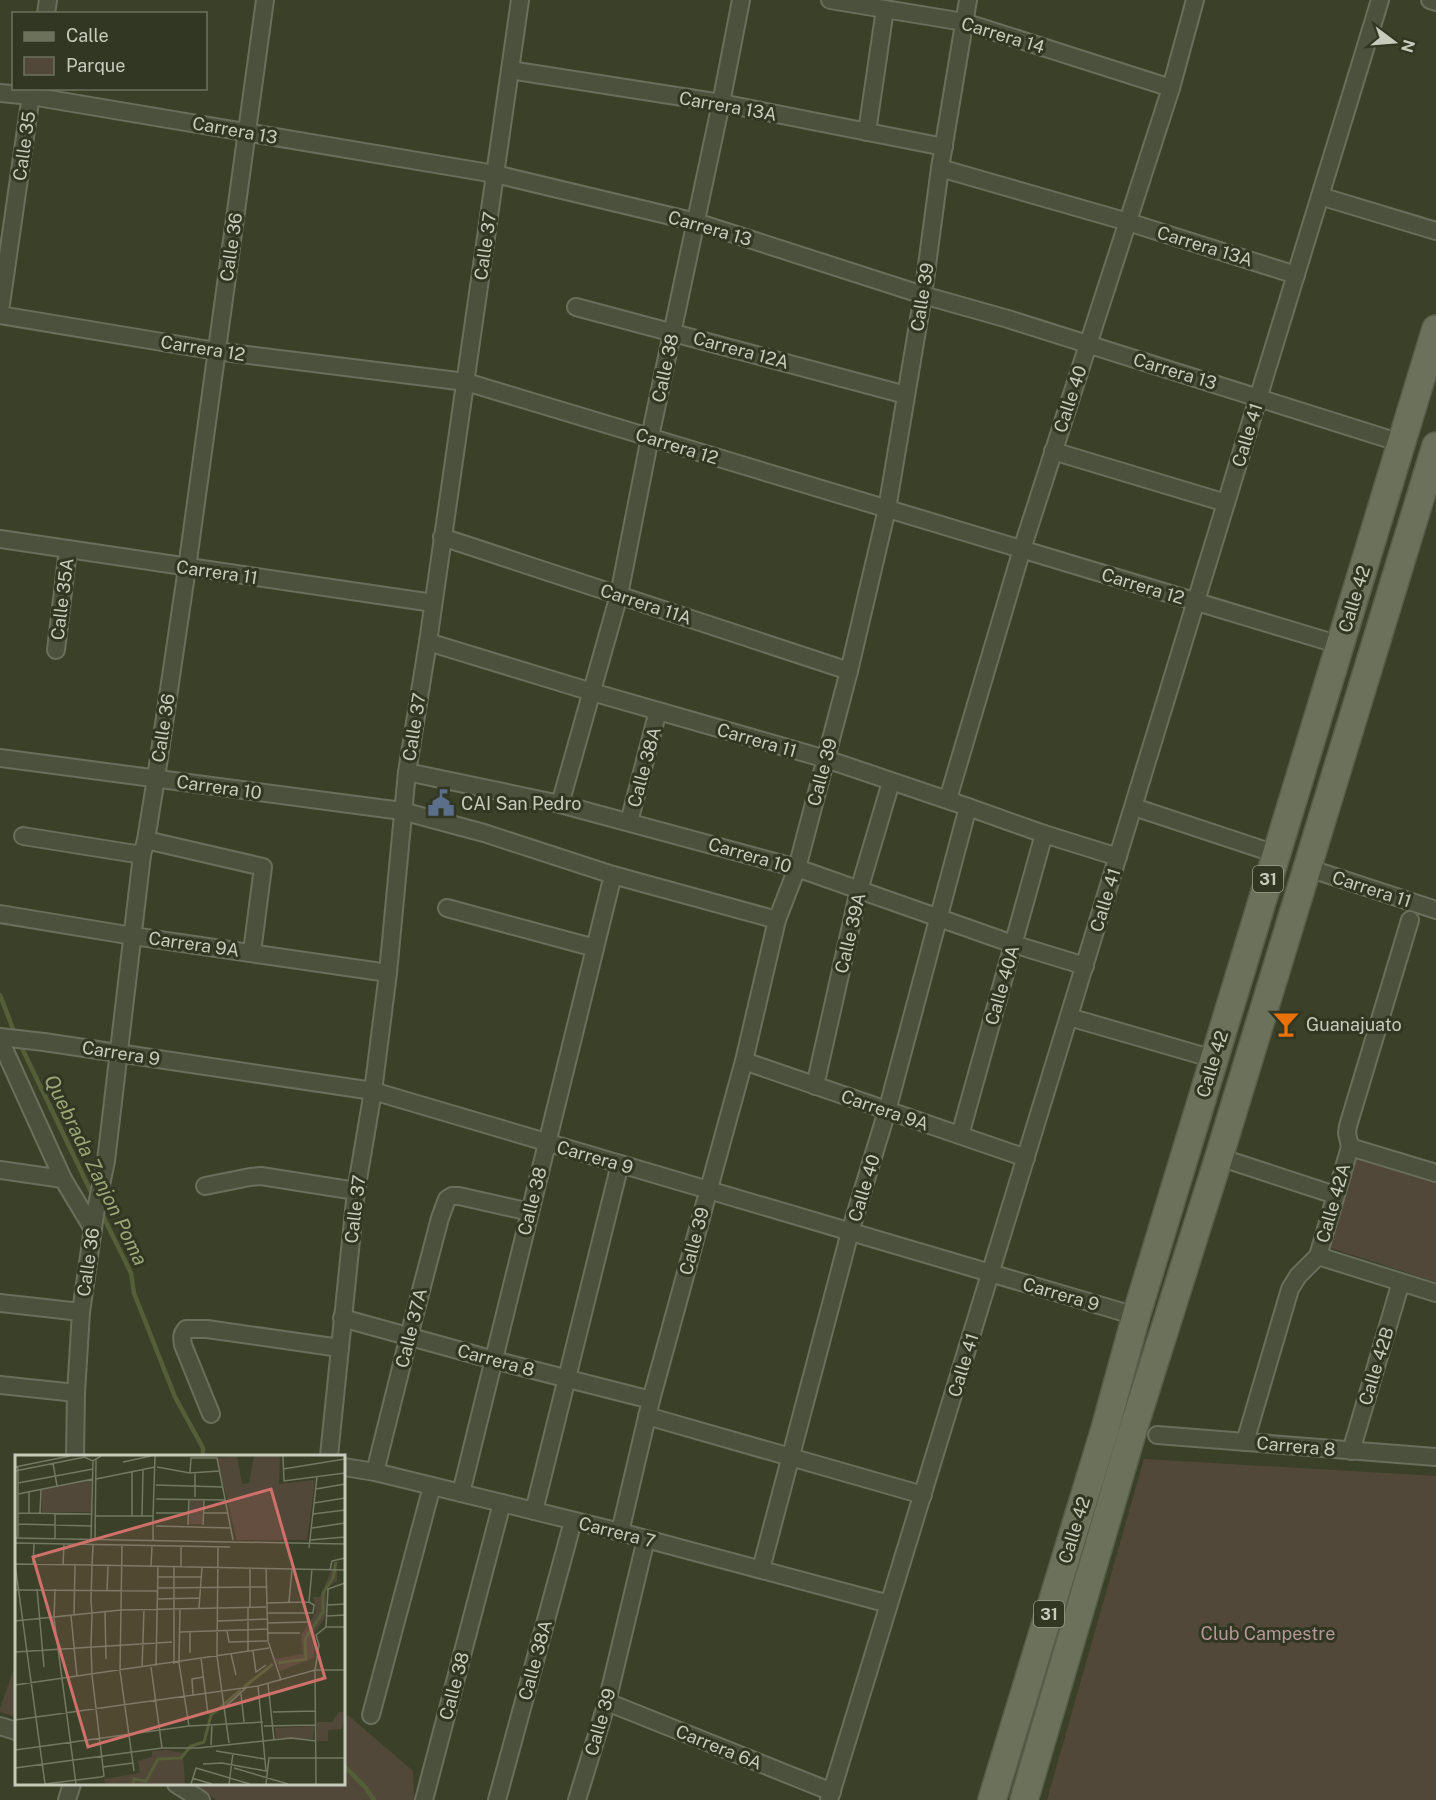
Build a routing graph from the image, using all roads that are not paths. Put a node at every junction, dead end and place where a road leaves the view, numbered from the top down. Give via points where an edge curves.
1 (265, 0) edge
2 (520, 0) edge
3 (741, 0) edge
4 (830, 0) edge
5 (968, 0) edge
6 (1195, 0) edge
7 (1380, 0) edge
8 (1430, 0) edge
9 (1436, 2) edge
10 (885, 9) junction
11 (964, 22) junction
12 (510, 70) junction
13 (1171, 88) junction
14 (31, 92) edge
15 (0, 93) edge
16 (721, 103) junction
17 (867, 132) junction
18 (247, 133) junction
19 (944, 147) junction
20 (940, 168) junction
21 (495, 174) junction
22 (1320, 196) junction
23 (696, 222) junction
24 (1128, 222) junction
25 (1436, 231) edge
26 (1296, 275) junction
27 (922, 296) junction
28 (576, 307) dead end
29 (0, 311) edge
30 (0, 315) edge
31 (1436, 329) edge
32 (673, 332) junction
33 (1088, 344) junction
34 (216, 351) junction
35 (466, 382) junction
36 (906, 395) junction
37 (1259, 398) junction
38 (650, 437) junction
39 (1401, 443) junction
40 (1053, 451) junction
41 (1434, 461) edge
42 (1226, 503) junction
43 (887, 509) junction
44 (442, 537) junction
45 (0, 539) edge
46 (68, 549) junction
47 (1022, 549) junction
48 (188, 568) junction
49 (619, 595) junction
50 (1196, 602) junction
51 (434, 603) junction
52 (428, 642) junction
53 (1340, 645) junction
54 (56, 650) dead end
55 (849, 671) junction
56 (592, 692) junction
57 (658, 711) junction
58 (0, 758) edge
59 (826, 759) junction
60 (407, 772) junction
61 (156, 778) junction
62 (891, 782) junction
63 (948, 800) junction
64 (560, 804) junction
65 (969, 807) junction
66 (1134, 807) junction
67 (402, 811) junction
68 (629, 822) junction
69 (1044, 834) junction
70 (23, 836) dead end
71 (144, 847) junction
72 (1276, 854) junction
73 (1118, 857) junction
74 (797, 868) junction
75 (1308, 868) junction
76 (613, 875) junction
77 (859, 890) junction
78 (447, 908) dead end
79 (1436, 910) edge
80 (0, 914) edge
81 (939, 919) junction
82 (777, 920) junction
83 (1410, 920) dead end
84 (133, 936) junction
85 (1013, 944) junction
86 (595, 948) junction
87 (252, 952) junction
88 (1085, 966) junction
89 (388, 973) junction
90 (1069, 1017) junction
91 (3, 1038) edge
92 (118, 1053) junction
93 (1214, 1059) junction
94 (744, 1061) junction
95 (815, 1086) junction
96 (373, 1091) junction
97 (887, 1111) junction
98 (960, 1136) junction
99 (547, 1142) junction
100 (1350, 1147) junction
101 (1219, 1157) junction
102 (1026, 1158) junction
103 (620, 1164) junction
104 (0, 1170) edge
105 (1436, 1172) edge
106 (63, 1179) junction
107 (205, 1186) dead end
108 (708, 1190) junction
109 (356, 1191) junction
110 (1335, 1194) junction
111 (530, 1212) junction
112 (94, 1221) junction
113 (850, 1232) junction
114 (1318, 1256) junction
115 (991, 1273) junction
116 (1401, 1282) junction
117 (1436, 1293) edge
118 (0, 1303) edge
119 (81, 1312) junction
120 (1136, 1316) junction
121 (342, 1317) junction
122 (409, 1336) junction
123 (340, 1348) junction
124 (494, 1360) junction
125 (566, 1378) junction
126 (0, 1385) edge
127 (76, 1393) junction
128 (649, 1408) junction
129 (211, 1414) dead end
130 (1157, 1435) dead end
131 (1245, 1442) junction
132 (1351, 1450) junction
133 (75, 1455) edge
134 (329, 1455) edge
135 (1436, 1457) edge
136 (791, 1458) junction
137 (345, 1467) edge
138 (375, 1472) junction
139 (432, 1486) junction
140 (461, 1493) junction
141 (923, 1495) junction
142 (502, 1503) junction
143 (534, 1511) junction
144 (573, 1521) junction
145 (620, 1532) junction
146 (646, 1539) junction
147 (761, 1569) junction
148 (889, 1604) junction
149 (607, 1702) junction
150 (371, 1715) dead end
151 (0, 1726) edge
152 (15, 1731) edge
153 (72, 1785) edge
154 (178, 1785) edge
155 (831, 1796) edge
156 (67, 1800) edge
157 (201, 1800) edge
158 (424, 1800) edge
159 (497, 1800) edge
160 (577, 1800) edge
161 (992, 1800) edge
162 (1024, 1800) edge

1 - 18 street, Calle 36
2 - 12 street, Calle 37
3 - 16 street, Calle 38
4 - 10 street, Carrera 14
5 - 11 street, Calle 39
6 - 13 street, Calle 40
7 - 22 street, Calle 41
8 - 9 street
10 - 11 street, Carrera 14
10 - 17 street
11 - 13 street, Carrera 14
11 - 19 street, Calle 39
12 - 16 street, Carrera 13A
12 - 21 street, Calle 37
13 - 24 street, Calle 40
14 - 15 street, Carrera 13
14 - 18 street, Carrera 13
14 - 29 street, Calle 35
16 - 17 street, Carrera 13A
16 - 23 street, Calle 38
17 - 19 street, Carrera 13A
18 - 21 street, Carrera 13
18 - 34 street, Calle 36
19 - 20 street, Calle 39
20 - 24 street, Carrera 13A
20 - 27 street, Calle 39
21 - 23 street, Carrera 13
21 - 35 street, Calle 37
22 - 25 street
22 - 26 street, Calle 41
23 - 27 street, Carrera 13
23 - 32 street, Calle 38
24 - 26 street, Carrera 13A
24 - 33 street, Calle 40
26 - 37 street, Calle 41
27 - 33 street, Carrera 13
27 - 36 street, Calle 39
28 - 32 street, Carrera 12A
30 - 34 street, Carrera 12
31 - 39 main road, Calle 42 / 31
32 - 36 street, Carrera 12A
32 - 38 street, Calle 38
33 - 37 street, Carrera 13
33 - 40 street, Calle 40
34 - 35 street, Carrera 12
34 - 48 street, Calle 36
35 - 38 street, Carrera 12
35 - 44 street, Calle 37
36 - 43 street, Calle 39
37 - 39 street, Carrera 13
37 - 42 street, Calle 41
38 - 43 street, Carrera 12
38 - 49 street, Calle 38
39 - 53 main road, Calle 42 / 31
40 - 42 street
40 - 47 street, Calle 40
41 - 75 main road, Calle 42 / 31
42 - 50 street, Calle 41
43 - 47 street, Carrera 12
43 - 55 street, Calle 39
44 - 49 street, Carrera 11A
44 - 51 street, Calle 37
45 - 46 street, Carrera 11
46 - 48 street, Carrera 11
46 - 54 street, Calle 35A
47 - 50 street, Carrera 12
47 - 63 street, Calle 40
48 - 51 street, Carrera 11
48 - 61 street, Calle 36
49 - 55 street, Carrera 11A
49 - 56 street, Calle 38
50 - 53 street, Carrera 12
50 - 66 street, Calle 41
51 - 52 street, Calle 37
52 - 56 street, Carrera 11
52 - 60 street, Calle 37
53 - 72 main road, Calle 42 / 31
55 - 59 street, Calle 39
56 - 57 street, Carrera 11
56 - 64 street, Calle 38
57 - 59 street, Carrera 11
57 - 68 street, Calle 38A
58 - 61 street, Carrera 10
59 - 62 street, Carrera 11
59 - 74 street, Calle 39
60 - 64 street, Carrera 10
60 - 67 street, Calle 37
61 - 67 street, Carrera 10
61 - 71 street, Calle 36
62 - 63 street, Carrera 11
62 - 77 street, Calle 39A
63 - 65 street, Carrera 11
64 - 68 street, Carrera 10
65 - 69 street, Carrera 11
65 - 81 street, Calle 40
66 - 72 street
66 - 73 street, Calle 41
67 - 76 street, Carrera 10
67 - 89 street, Calle 37
68 - 74 street, Carrera 10
69 - 73 street, Carrera 11
69 - 85 street, Calle 40A
70 - 71 street
71 - 84 street, Calle 36
71 - 87 street via 263,867
72 - 93 main road, Calle 42 / 31
73 - 88 street, Calle 41
74 - 77 street, Carrera 10
74 - 82 street, Calle 39
75 - 79 street, Carrera 11
75 - 101 main road, Calle 42 / 31
76 - 82 street, Carrera 10
76 - 86 street, Calle 38
77 - 81 street, Carrera 10
77 - 95 street, Calle 39A
78 - 86 street
80 - 84 street, Carrera 9A
81 - 85 street, Carrera 10
81 - 97 street, Calle 40
82 - 94 street, Calle 39
83 - 100 street, Calle 42A via 1348,1126
84 - 87 street, Carrera 9A
84 - 92 street, Calle 36
85 - 88 street, Carrera 10
85 - 98 street, Calle 40A
86 - 99 street, Calle 38
87 - 89 street, Carrera 9A
88 - 90 street, Calle 41
89 - 96 street, Calle 37
90 - 93 street
90 - 102 street, Calle 41
91 - 92 street, Carrera 9
91 - 106 street
92 - 96 street, Carrera 9
92 - 112 street, Calle 36 via 106,1161
93 - 120 main road, Calle 42 / 31
94 - 95 street, Carrera 9A
94 - 108 street, Calle 39
95 - 97 street, Carrera 9A
96 - 99 street, Carrera 9
96 - 109 street, Calle 37
97 - 98 street, Carrera 9A
97 - 113 street, Calle 40
98 - 102 street, Carrera 9A
99 - 103 street, Carrera 9
99 - 111 street, Calle 38
100 - 105 street
100 - 110 street, Calle 42A
101 - 110 street
101 - 162 main road, Calle 42 / 31 via 1132,1433
102 - 115 street, Calle 41
103 - 108 street, Carrera 9
103 - 125 street
104 - 106 street
106 - 112 street
107 - 109 street via 261,1176
108 - 113 street, Carrera 9
108 - 128 street, Calle 39
109 - 121 street, Calle 37
110 - 114 street, Calle 42A
111 - 122 street, Calle 37A via 459,1196 447,1198
111 - 124 street, Calle 38
112 - 119 street, Calle 36
113 - 115 street, Carrera 9
113 - 136 street, Calle 40
114 - 116 street
114 - 131 street, Calle 42A via 1290,1289
115 - 120 street, Carrera 9
115 - 141 street, Calle 41
116 - 117 street
116 - 132 street, Calle 42B
118 - 119 street
119 - 127 street, Calle 36
120 - 161 main road, Calle 42 / 31
121 - 122 street, Carrera 8
121 - 123 street, Calle 37
122 - 124 street, Carrera 8
122 - 138 street, Calle 37A
123 - 129 street via 186,1329 182,1333 183,1345
123 - 134 street, Calle 37
124 - 125 street, Carrera 8
124 - 140 street, Calle 38
125 - 128 street, Carrera 8
125 - 143 street
126 - 127 street
127 - 133 street, Calle 36
128 - 136 street, Carrera 8
128 - 145 street, Calle 39
130 - 131 street, Carrera 8
131 - 132 street, Carrera 8
132 - 135 street, Carrera 8
136 - 141 street, Carrera 8
136 - 147 street, Calle 40
137 - 138 street, Carrera 7
138 - 139 street, Carrera 7
139 - 140 street, Carrera 7
139 - 150 street
140 - 142 street, Carrera 7
141 - 148 street, Calle 41
142 - 143 street, Carrera 7
142 - 158 street, Calle 38
143 - 144 street, Carrera 7
144 - 145 street, Carrera 7
144 - 159 street, Calle 38A
145 - 146 street, Carrera 7
146 - 147 street, Carrera 7
146 - 149 street, Calle 39
147 - 148 street, Carrera 7
148 - 155 street, Calle 41
149 - 155 street, Carrera 6A
149 - 160 street, Calle 39
151 - 152 street
153 - 156 street
154 - 157 street

